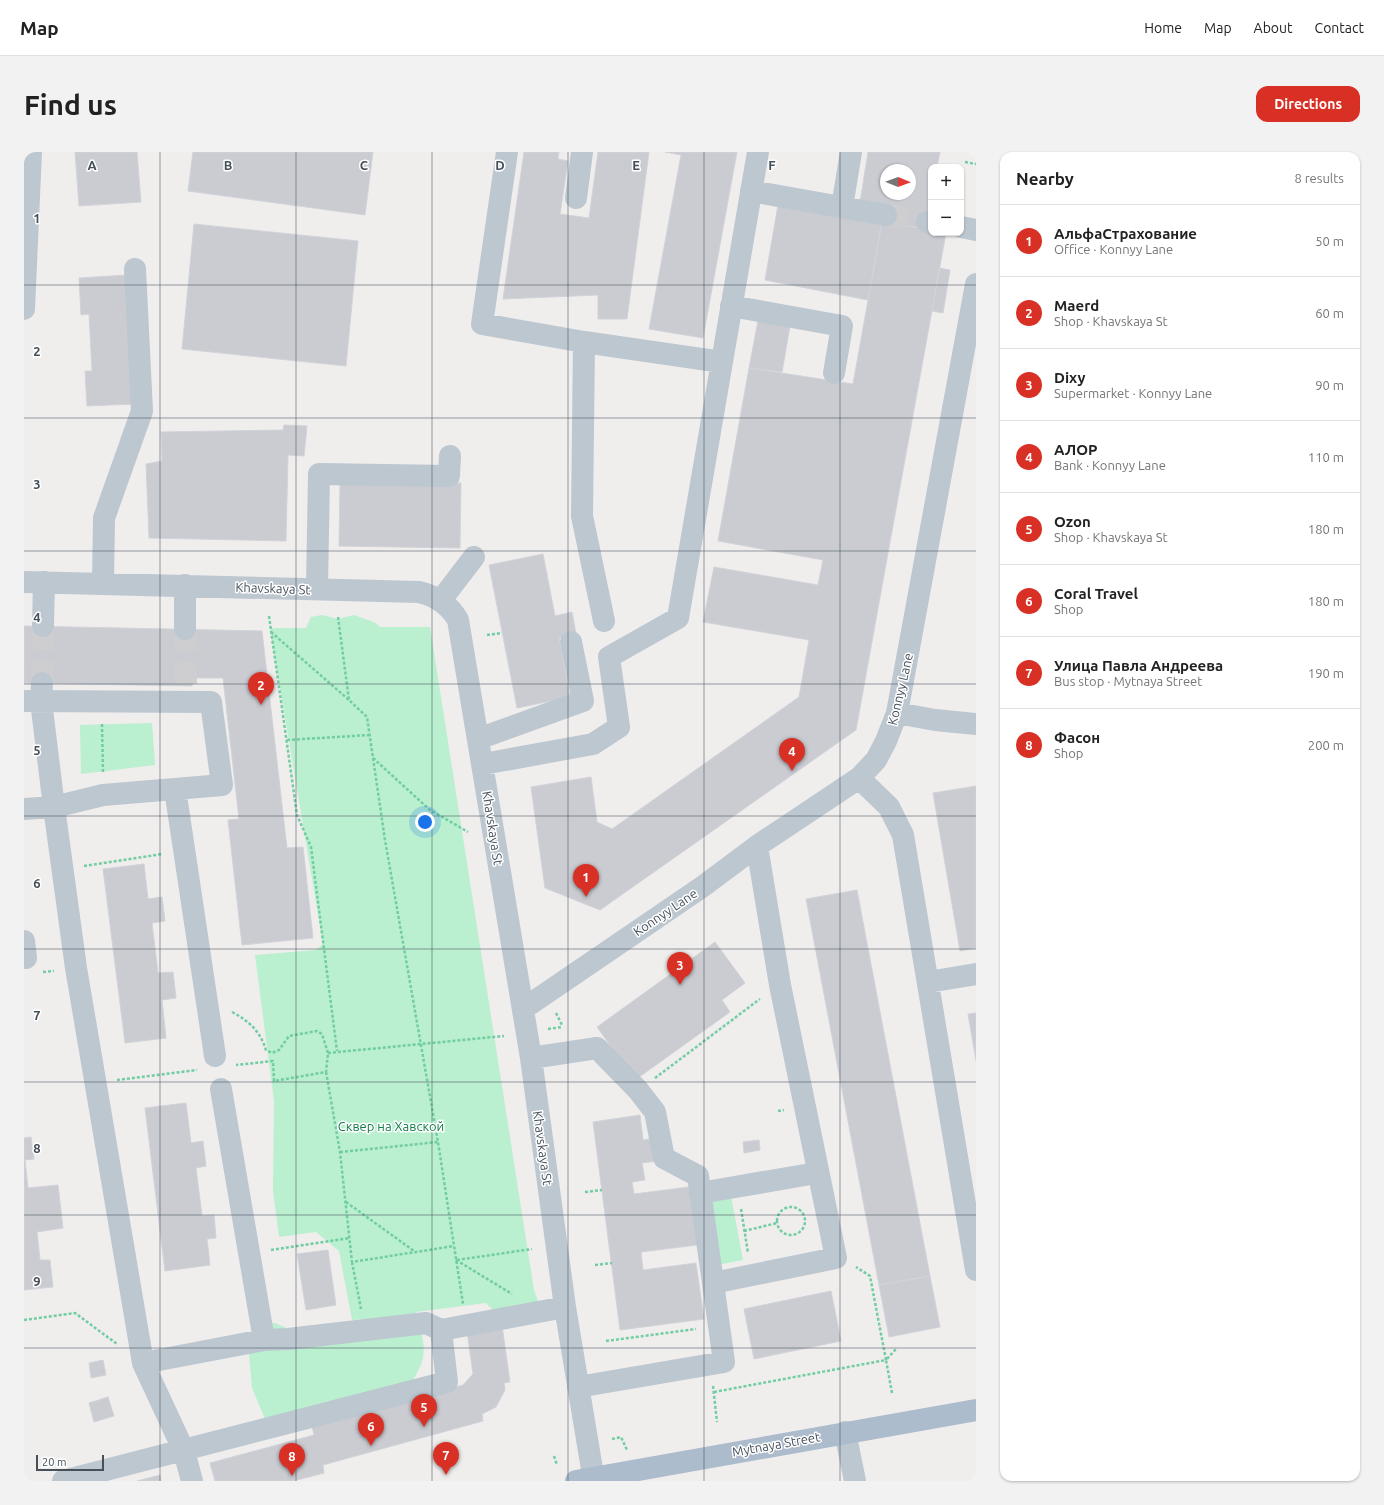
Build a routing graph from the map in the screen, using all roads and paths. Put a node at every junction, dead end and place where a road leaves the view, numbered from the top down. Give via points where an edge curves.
1 (31, 152) edge
2 (507, 152) edge
3 (582, 152) edge
4 (758, 152) edge
5 (851, 152) edge
6 (965, 162) dead end
7 (976, 164) edge
8 (751, 191) junction
9 (576, 198) dead end
10 (842, 207) junction
11 (886, 215) tunnel mouth
12 (964, 228) edge
13 (976, 230) edge
14 (135, 269) dead end
15 (976, 289) edge
16 (731, 306) junction
17 (24, 309) edge
18 (584, 342) junction
19 (722, 362) junction
20 (834, 373) dead end
21 (450, 456) dead end
22 (474, 557) dead end
23 (34, 582) edge
24 (102, 584) junction
25 (185, 585) junction
26 (317, 589) junction
27 (440, 600) junction
28 (269, 616) dead end
29 (338, 617) dead end
30 (604, 621) dead end
31 (43, 626) tunnel mouth
32 (185, 629) tunnel mouth
33 (271, 632) junction
34 (502, 632) dead end
35 (487, 636) dead end
36 (571, 642) dead end
37 (36, 695) edge
38 (349, 700) junction
39 (897, 713) junction
40 (102, 722) dead end
41 (976, 724) edge
42 (370, 735) junction
43 (478, 739) junction
44 (287, 740) junction
45 (373, 757) junction
46 (483, 764) junction
47 (103, 774) dead end
48 (859, 778) junction
49 (175, 789) junction
50 (54, 807) junction
51 (24, 809) edge
52 (468, 832) dead end
53 (757, 846) junction
54 (184, 851) junction
55 (62, 869) junction
56 (30, 957) edge
57 (76, 968) junction
58 (976, 974) edge
59 (928, 982) junction
60 (780, 985) junction
61 (523, 1009) junction
62 (554, 1009) dead end
63 (208, 1010) junction
64 (544, 1030) dead end
65 (504, 1036) dead end
66 (420, 1044) junction
67 (337, 1051) junction
68 (328, 1053) junction
69 (531, 1058) junction
70 (216, 1063) junction
71 (326, 1072) junction
72 (96, 1082) junction
73 (221, 1089) dead end
74 (638, 1090) junction
75 (438, 1142) junction
76 (340, 1152) junction
77 (805, 1175) dead end
78 (737, 1186) junction
79 (602, 1190) dead end
80 (585, 1192) dead end
81 (700, 1193) junction
82 (346, 1201) junction
83 (777, 1224) junction
84 (744, 1231) junction
85 (350, 1238) junction
86 (454, 1246) junction
87 (532, 1249) dead end
88 (414, 1251) junction
89 (249, 1254) junction
90 (836, 1258) junction
91 (456, 1260) junction
92 (352, 1262) junction
93 (612, 1263) dead end
94 (595, 1265) dead end
95 (976, 1270) edge
96 (751, 1275) junction
97 (713, 1283) junction
98 (565, 1307) junction
99 (542, 1312) junction
100 (24, 1320) edge
101 (467, 1325) junction
102 (719, 1325) junction
103 (364, 1330) junction
104 (442, 1330) junction
105 (264, 1340) junction
106 (606, 1341) dead end
107 (896, 1350) dead end
108 (886, 1360) junction
109 (143, 1363) junction
110 (710, 1364) junction
111 (578, 1387) junction
112 (714, 1392) junction
113 (892, 1393) dead end
114 (976, 1410) edge
115 (717, 1422) dead end
116 (845, 1432) junction
117 (612, 1439) dead end
118 (627, 1450) dead end
119 (184, 1451) junction
120 (554, 1456) dead end
121 (557, 1464) dead end
122 (587, 1480) edge
123 (63, 1481) edge
124 (192, 1481) edge
125 (855, 1481) edge

1 - 17 street
2 - 18 street via 482,324
3 - 9 street
4 - 8 street
5 - 10 street
6 - 7 path
8 - 10 street
8 - 16 street
10 - 11 street
12 - 13 street
14 - 24 street via 142,412 104,518
15 - 39 street, Konnyy Lane
16 - 19 street
16 - 20 street via 842,326
18 - 19 street
18 - 30 street via 582,516
19 - 46 street via 678,618 609,657 619,727 593,744
21 - 26 street via 449,476 319,474
22 - 27 street
23 - 24 street, Khavskaya St
23 - 31 street
24 - 25 street, Khavskaya St
25 - 26 street, Khavskaya St
25 - 32 street
26 - 27 street, Khavskaya St via 419,592 430,594
27 - 43 street, Khavskaya St via 453,610 458,620
28 - 33 path
29 - 38 path
33 - 38 path
33 - 44 path
34 - 35 path
36 - 43 street via 583,701
37 - 49 street via 186,694 211,702 222,785
37 - 50 street
38 - 42 path via 367,717
39 - 41 street
39 - 48 street, Konnyy Lane via 879,754
40 - 47 path
42 - 44 path
42 - 45 path
43 - 46 street, Khavskaya St
44 - 67 path via 298,815 311,847
45 - 52 path via 430,810
45 - 66 path
46 - 61 street, Khavskaya St
48 - 53 street, Konnyy Lane
48 - 59 street via 889,807 903,835
49 - 50 street via 103,795
49 - 54 street
50 - 51 street
50 - 55 street
53 - 60 street
53 - 61 street, Konnyy Lane via 702,887
54 - 55 path
54 - 63 street
55 - 57 street
56 - 57 path
57 - 72 street
58 - 59 street
59 - 95 street
60 - 74 path
60 - 90 street
61 - 69 street, Khavskaya St
62 - 64 path via 562,1026
63 - 68 path via 227,1009 247,1020 264,1042 266,1050 279,1050 289,1036 317,1031 322,1034
63 - 70 street
65 - 66 path
66 - 67 path
66 - 75 path
67 - 68 path
68 - 71 path
69 - 74 street via 597,1048
69 - 98 street, Khavskaya St
70 - 71 path via 273,1061 274,1081
70 - 72 path
71 - 76 path
72 - 109 street
73 - 89 street
74 - 81 street via 655,1112 664,1158 698,1176
75 - 76 path
75 - 86 path
76 - 82 path
77 - 78 street
78 - 81 street
78 - 84 path
79 - 80 path
81 - 97 street
82 - 85 path
82 - 88 path
83 - 83 path via 786,1234 796,1234 803,1228 805,1218 797,1208 788,1207 780,1211
83 - 84 path
84 - 96 path
85 - 89 path
85 - 92 path
86 - 88 path
86 - 91 path
87 - 91 path
88 - 92 path
89 - 105 street
90 - 96 street
90 - 108 path via 849,1262 870,1276
91 - 99 path
91 - 101 path
92 - 103 path
93 - 94 path
96 - 97 street
97 - 102 street
98 - 99 street
98 - 111 street, Khavskaya St
99 - 101 street
100 - 109 path via 75,1314
101 - 104 street
102 - 106 path
102 - 110 street via 724,1362
103 - 104 street via 426,1323
103 - 105 street
104 - 119 street via 447,1382
105 - 109 street
107 - 108 path
108 - 112 path
108 - 113 path
109 - 119 street
110 - 111 street
110 - 112 path
111 - 122 street, Khavskaya St
112 - 115 path
114 - 116 main road, Mytnaya Street
116 - 122 main road, Mytnaya Street
116 - 125 street
117 - 118 path via 621,1437
119 - 123 street
119 - 124 street
120 - 121 path

